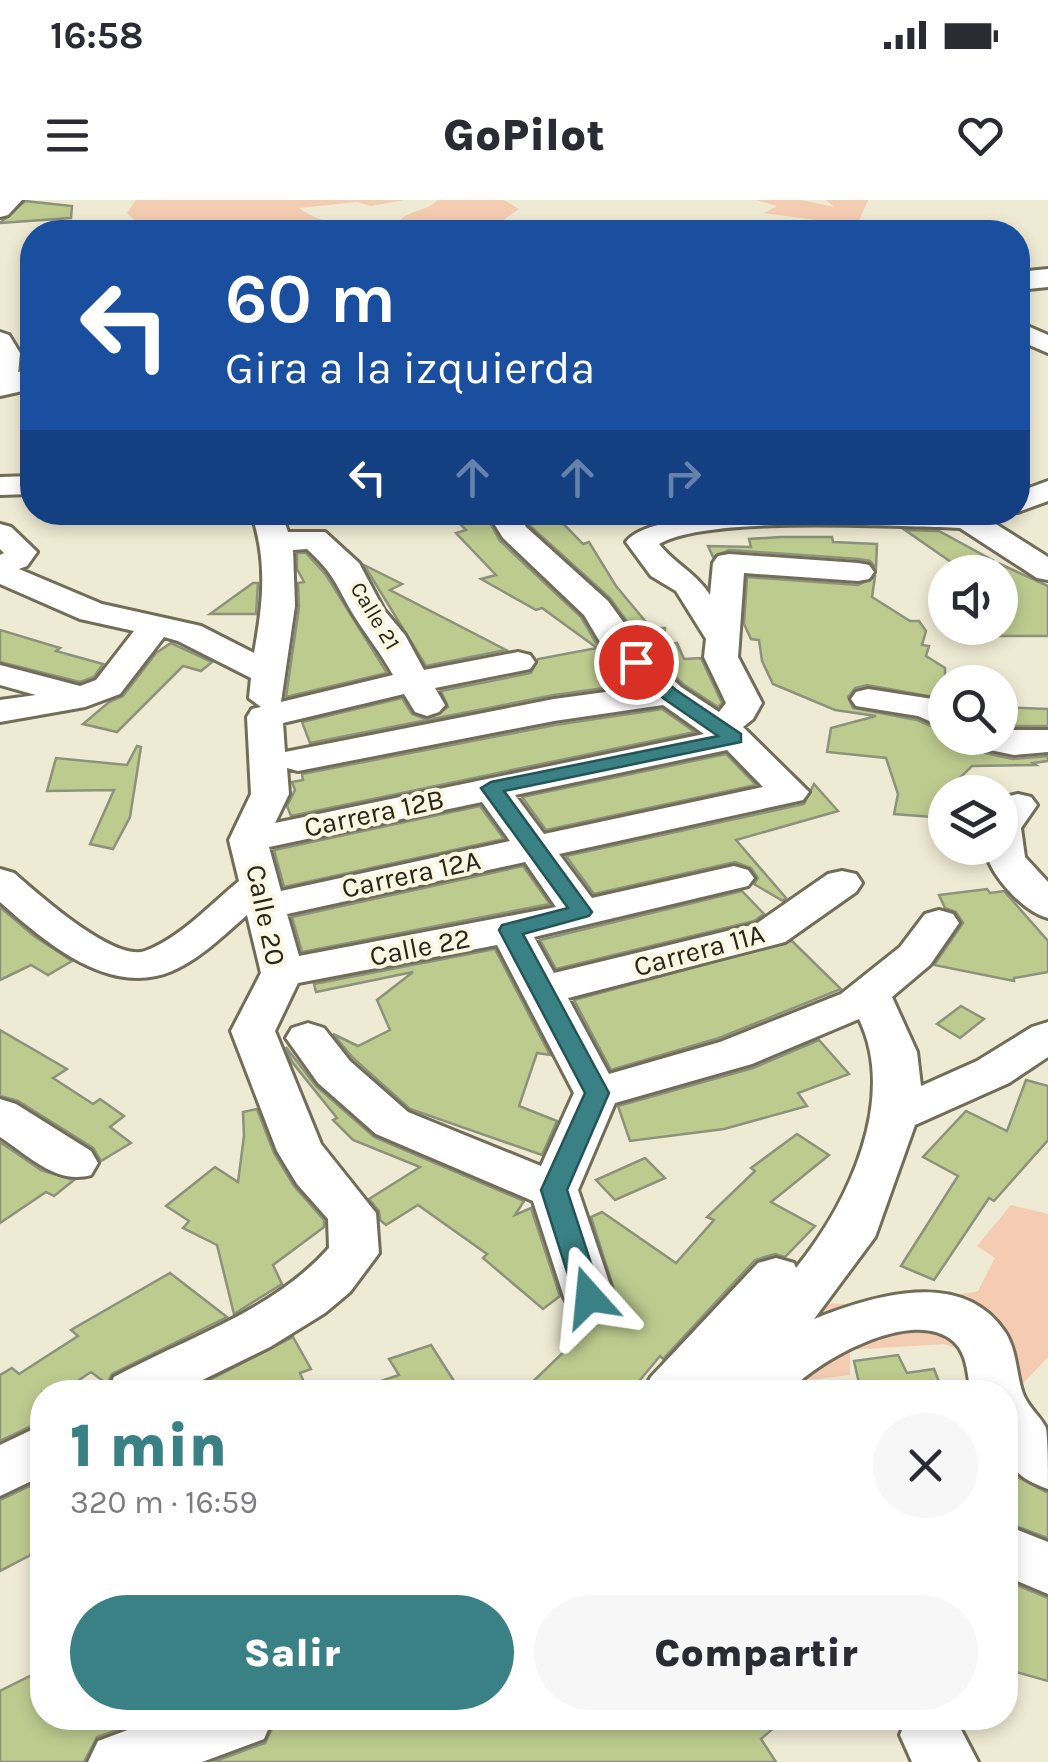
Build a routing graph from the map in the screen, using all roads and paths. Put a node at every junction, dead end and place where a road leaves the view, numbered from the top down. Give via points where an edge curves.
1 (0, 340) edge
2 (12, 384) edge
3 (510, 525) edge
4 (697, 525) edge
5 (793, 525) edge
6 (989, 525) edge
7 (272, 528) edge
8 (5, 556) edge
9 (793, 568) junction
10 (1048, 571) edge
11 (858, 572) dead end
12 (158, 624) junction
13 (720, 635) junction
14 (518, 662) dead end
15 (268, 673) junction
16 (0, 676) edge
17 (412, 682) junction
18 (669, 694) junction
19 (85, 697) junction
20 (868, 699) dead end
21 (928, 707) edge
22 (0, 711) edge
23 (277, 714) junction
24 (445, 732) junction
25 (727, 733) junction
26 (1048, 741) edge
27 (1018, 744) edge
28 (298, 760) junction
29 (491, 788) junction
30 (270, 794) junction
31 (248, 840) junction
32 (536, 846) junction
33 (1011, 865) edge
34 (734, 878) dead end
35 (0, 882) edge
36 (842, 883) dead end
37 (264, 895) junction
38 (1048, 906) edge
39 (581, 912) junction
40 (939, 924) dead end
41 (510, 930) junction
42 (282, 973) junction
43 (543, 990) junction
44 (869, 995) junction
45 (1048, 1037) edge
46 (308, 1038) dead end
47 (597, 1093) junction
48 (896, 1114) junction
49 (1, 1116) edge
50 (74, 1163) dead end
51 (554, 1190) junction
52 (776, 1277) dead end
53 (589, 1297) dead end
54 (157, 1380) edge
55 (681, 1380) edge
56 (751, 1380) edge
57 (758, 1380) edge
58 (994, 1380) edge
59 (1018, 1431) edge
60 (30, 1455) edge
61 (1048, 1466) edge
62 (0, 1473) edge
63 (1018, 1555) edge
64 (1048, 1568) edge
65 (209, 1730) edge
66 (120, 1762) edge

1 - 2 street
3 - 18 street via 596,608 615,640
4 - 13 street via 665,528 641,542 662,569 688,585
5 - 9 street
6 - 10 street
7 - 15 street via 281,607
7 - 17 street, Calle 21 via 314,539 348,570
8 - 12 street via 92,612
9 - 11 street
9 - 13 street via 729,563
12 - 15 street
12 - 19 street via 108,687
13 - 25 street via 720,657 744,703
14 - 17 street
15 - 23 street
16 - 19 street
17 - 23 street
17 - 24 street, Calle 21
18 - 24 street
18 - 25 street
19 - 22 street
20 - 21 street
23 - 28 street via 300,742
23 - 30 street, Calle 20
24 - 28 street
25 - 29 street, Carrera 12B
25 - 32 street, Carrera 12A via 790,792
26 - 27 street
28 - 30 street
29 - 31 street, Carrera 12B
29 - 32 street
30 - 31 street, Calle 20
31 - 37 street, Calle 20
32 - 37 street, Carrera 12A
32 - 39 street
33 - 38 street
34 - 39 street, Calle 22
35 - 37 street via 110,962 133,967 152,964
36 - 43 street, Carrera 11A via 770,934
37 - 42 street, Calle 20
39 - 41 street, Calle 22
40 - 44 street via 916,956
41 - 42 street, Calle 22
41 - 43 street
42 - 54 street, Calle 20 via 254,1031 299,1155 352,1213 354,1253 290,1315
43 - 47 street
44 - 47 street via 736,1053
44 - 48 street via 890,1032 901,1074
45 - 48 street via 993,1072
46 - 51 street via 334,1072 392,1123
47 - 51 street
48 - 56 street via 850,1236
49 - 50 street
51 - 53 street
52 - 55 street
57 - 58 street via 810,1346 883,1316 928,1308 962,1320 986,1346
59 - 61 street
60 - 62 street
63 - 64 street
65 - 66 street

